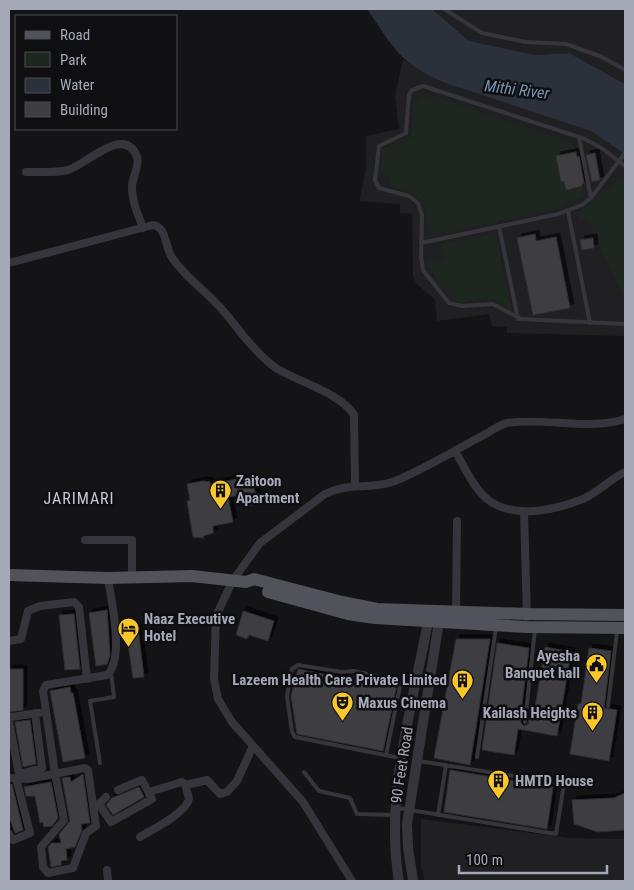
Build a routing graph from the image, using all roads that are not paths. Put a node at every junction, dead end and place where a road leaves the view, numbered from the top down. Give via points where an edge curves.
1 (444, 9) edge
2 (625, 70) edge
3 (579, 137) junction
4 (625, 154) edge
5 (620, 162) junction
6 (625, 166) edge
7 (26, 172) dead end
8 (591, 198) junction
9 (568, 211) junction
10 (499, 226) junction
11 (143, 228) junction
12 (421, 243) junction
13 (9, 263) edge
14 (518, 319) junction
15 (590, 323) junction
16 (625, 324) edge
17 (625, 419) edge
18 (455, 451) junction
19 (625, 472) edge
20 (355, 486) junction
21 (524, 512) junction
22 (457, 521) dead end
23 (85, 540) dead end
24 (9, 575) edge
25 (132, 577) junction
26 (108, 578) junction
27 (240, 581) junction
28 (625, 615) edge
29 (435, 616) junction
30 (456, 617) junction
31 (530, 623) junction
32 (496, 625) junction
33 (622, 628) edge
34 (9, 641) edge
35 (111, 672) junction
36 (87, 679) junction
37 (400, 682) junction
38 (416, 685) junction
39 (398, 695) junction
40 (414, 698) junction
41 (608, 706) dead end
42 (46, 712) junction
43 (35, 714) junction
44 (9, 720) edge
45 (525, 722) dead end
46 (253, 746) junction
47 (386, 755) junction
48 (477, 757) dead end
49 (402, 758) junction
50 (418, 760) junction
51 (100, 763) dead end
52 (446, 765) junction
53 (9, 769) edge
54 (304, 772) dead end
55 (55, 773) junction
56 (32, 774) junction
57 (13, 778) edge
58 (186, 785) junction
59 (118, 790) dead end
60 (149, 792) junction
61 (106, 797) dead end
62 (410, 810) junction
63 (395, 811) junction
64 (438, 815) junction
65 (9, 834) edge
66 (140, 837) dead end
67 (107, 870) dead end
68 (108, 881) edge
69 (352, 881) edge
70 (399, 881) edge
71 (413, 881) edge

1 - 2 lane via 482,33 526,42 566,44 602,57
3 - 5 lane
3 - 8 lane
3 - 12 lane via 430,87 412,90 406,133 379,146 376,180 379,188 409,196 418,203 422,215
4 - 5 lane
5 - 6 lane
5 - 8 lane
7 - 11 street via 61,172 111,145 124,144 137,158 132,190
8 - 9 lane via 582,206
9 - 10 lane
9 - 15 lane
10 - 12 lane
10 - 14 lane
11 - 13 street
11 - 20 street via 153,225 160,228 170,254 180,268 217,303 274,367 340,399 350,408 354,414
12 - 14 lane via 423,270 450,303 462,306 493,304
14 - 15 lane
15 - 16 lane
17 - 18 street via 592,424 547,421 504,424
18 - 20 street via 390,483
18 - 21 street via 487,499
19 - 21 street via 583,499
20 - 27 street via 343,486 325,494 270,536 254,550
21 - 31 street
22 - 30 street
23 - 25 street via 132,540
24 - 26 main road
25 - 26 main road
25 - 27 main road via 192,576
26 - 35 street via 117,652
27 - 29 main road via 253,588 348,614 375,618
27 - 46 street via 216,616 214,679 218,699 232,722
28 - 31 main road
29 - 30 main road
29 - 38 street, 90 Feet Road
29 - 50 street, 90 Feet Road
30 - 31 main road
30 - 32 main road
31 - 32 main road
31 - 33 main road
31 - 45 lane
32 - 48 lane
33 - 41 lane
34 - 36 street via 21,639 28,611 40,606 74,602 79,607
35 - 36 street
35 - 51 lane via 114,696 89,702
36 - 42 street via 54,682 46,686
37 - 38 lane
37 - 39 lane
37 - 47 lane via 298,665 293,667 290,677 287,700 292,732 296,737
38 - 40 street, 90 Feet Road
39 - 40 lane
39 - 47 lane
40 - 49 street, 90 Feet Road
42 - 43 street
42 - 55 street
43 - 44 street
43 - 56 street via 43,765
44 - 56 street via 18,772
46 - 58 street via 237,781 227,792 221,795 207,780
46 - 69 street via 303,802
47 - 49 lane
49 - 63 street, 90 Feet Road
50 - 52 lane
50 - 62 street, 90 Feet Road
52 - 64 lane
52 - 64 lane via 564,784 556,834
53 - 57 street
54 - 63 lane via 322,793 350,798 358,814
55 - 55 street via 88,770 96,823 95,828 86,832 73,868 48,873 43,868 42,847 64,820
55 - 56 street
56 - 57 street
57 - 65 street via 30,833 13,840
58 - 60 street via 180,782
58 - 66 street via 190,799 186,806 161,826
59 - 60 street via 142,780
60 - 61 street via 152,796 150,802 111,822 99,804
62 - 63 lane
62 - 64 lane
62 - 71 street, 90 Feet Road via 408,847
63 - 70 street, 90 Feet Road via 395,856
67 - 68 street

